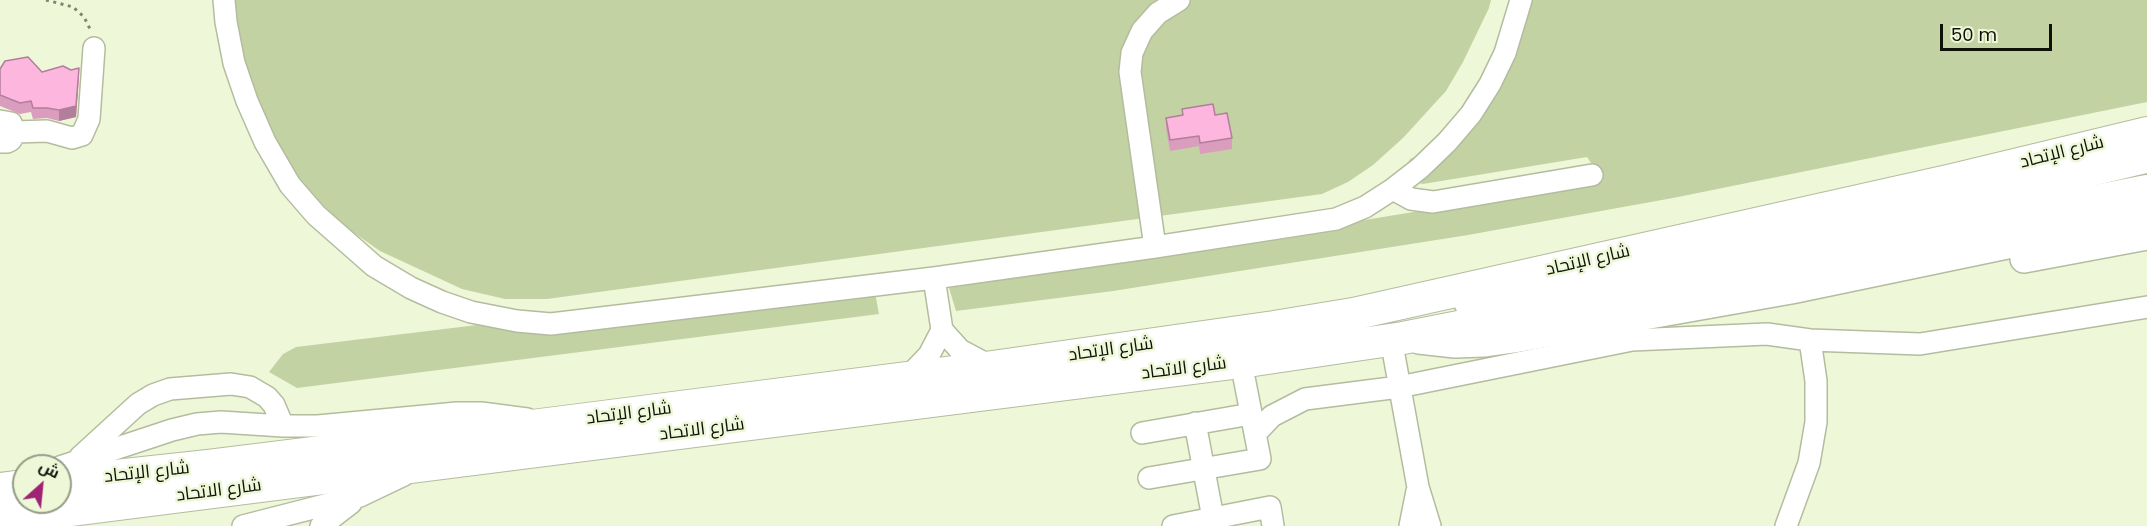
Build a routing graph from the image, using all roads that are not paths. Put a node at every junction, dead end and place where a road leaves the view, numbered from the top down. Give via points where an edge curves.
1 (224, 0) edge
2 (1179, 0) edge
3 (1521, 0) edge
4 (94, 48) road end
5 (2147, 119) edge
6 (2147, 133) edge
7 (3, 137) edge
8 (2147, 159) edge
9 (2147, 165) edge
10 (2119, 166) junction
11 (1592, 175) dead end
12 (1952, 180) junction
13 (1393, 189) junction
14 (2147, 191) edge
15 (2147, 216) edge
16 (2147, 236) edge
17 (1155, 248) junction
18 (934, 278) junction
19 (1791, 290) junction
20 (2147, 307) edge
21 (1353, 314) junction
22 (942, 330) junction
23 (1397, 338) junction
24 (1810, 340) junction
25 (1241, 362) junction
26 (992, 367) junction
27 (907, 378) junction
28 (1399, 387) junction
29 (1195, 423) junction
30 (548, 424) junction
31 (1253, 424) junction
32 (283, 426) junction
33 (1142, 433) dead end
34 (72, 465) edge
35 (423, 465) junction
36 (72, 468) edge
37 (1204, 468) junction
38 (72, 471) edge
39 (1149, 477) dead end
40 (1418, 487) junction
41 (360, 496) junction
42 (1213, 518) junction
43 (0, 520) edge
44 (40, 526) edge
45 (243, 526) edge
46 (321, 526) edge
47 (1173, 526) edge
48 (1273, 526) edge
49 (1410, 526) edge
50 (1430, 526) edge
51 (1786, 526) edge

1 - 18 street via 234,63 247,101 290,185 316,215 374,266 442,302 471,312 551,324
2 - 17 street via 1158,13 1142,31 1132,53 1130,72
3 - 13 street via 1505,53 1470,114 1440,148
4 - 7 street via 89,119 82,135 72,138 47,131
5 - 12 street via 2021,151
6 - 12 highway, شارع الإتحاد
8 - 10 main road
9 - 10 main road
10 - 21 main road via 1662,268 1453,306
11 - 13 street via 1432,202 1412,199
12 - 21 highway, شارع الإتحاد
13 - 17 street via 1336,219
14 - 23 highway
15 - 19 main road
16 - 19 main road via 1968,268
17 - 18 street
18 - 22 street
19 - 23 main road via 1485,343
20 - 24 street via 1920,344
21 - 26 highway, شارع الإتحاد
22 - 26 street via 960,350
22 - 27 street via 929,355
23 - 25 highway, شارع الاتحاد
23 - 28 street
24 - 28 street via 1767,334 1632,340
24 - 51 street via 1816,422 1809,463
25 - 31 street
25 - 35 highway, شارع الاتحاد
26 - 27 highway, شارع الإتحاد
27 - 30 highway, شارع الإتحاد
28 - 31 street via 1305,399
28 - 40 street
29 - 31 street
29 - 33 street
29 - 37 street
30 - 32 street via 480,412
30 - 38 highway, شارع الإتحاد via 208,466
31 - 37 street via 1260,459
32 - 34 street via 274,405 250,387 231,384 170,389 138,404
32 - 36 street via 197,424
35 - 41 street
35 - 43 highway, شارع الاتحاد
37 - 39 street
37 - 42 street
40 - 49 street
40 - 50 street
41 - 45 street
41 - 46 street
42 - 47 street
42 - 48 street via 1270,507
43 - 44 street

